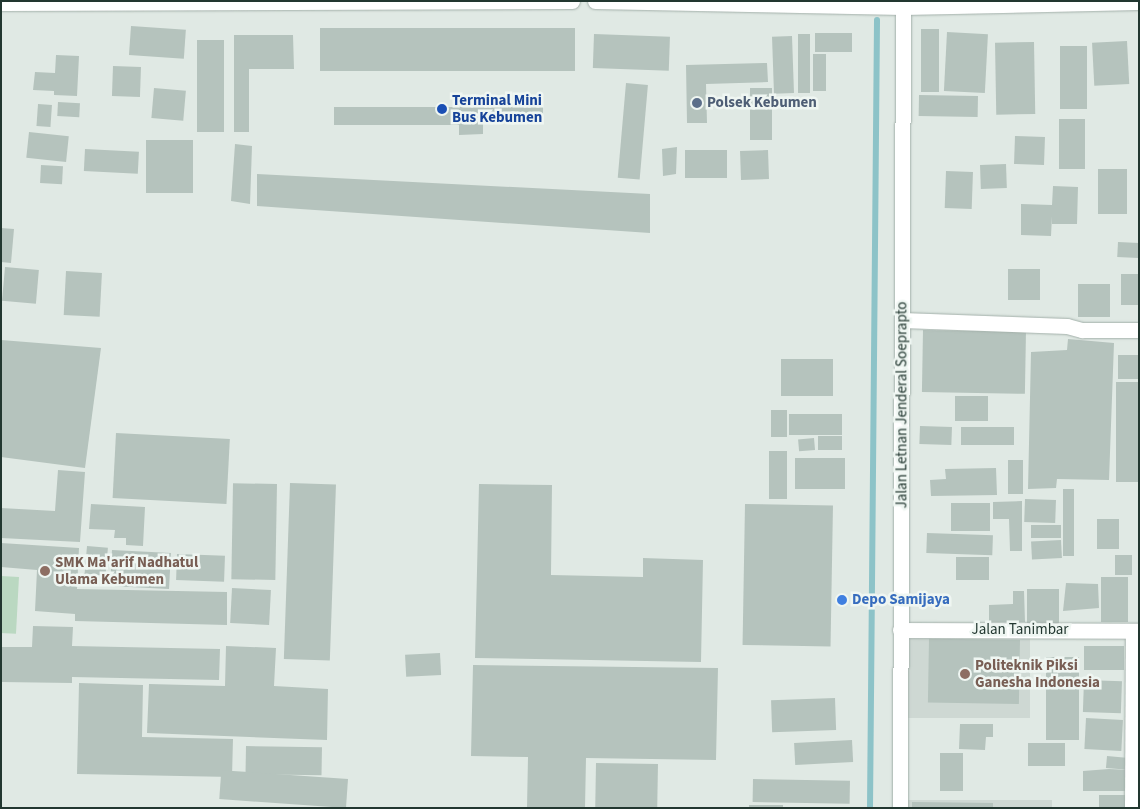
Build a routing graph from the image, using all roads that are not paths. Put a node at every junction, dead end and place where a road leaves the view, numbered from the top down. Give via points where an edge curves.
1 (572, 1) edge
2 (595, 1) edge
3 (1139, 2) edge
4 (1, 3) edge
5 (903, 4) edge
6 (902, 320) junction
7 (1139, 330) edge
8 (900, 630) junction
9 (1136, 631) edge
10 (900, 808) edge
11 (1132, 808) edge

1 - 4 street
2 - 5 street
3 - 5 street
5 - 6 street, Jalan Letnan Jenderal Soeprapto
6 - 7 street
6 - 8 street, Jalan Letnan Jenderal Soeprapto
8 - 9 street, Jalan Tanimbar
8 - 10 street, Jalan Letnan Jenderal Soeprapto
9 - 11 street

